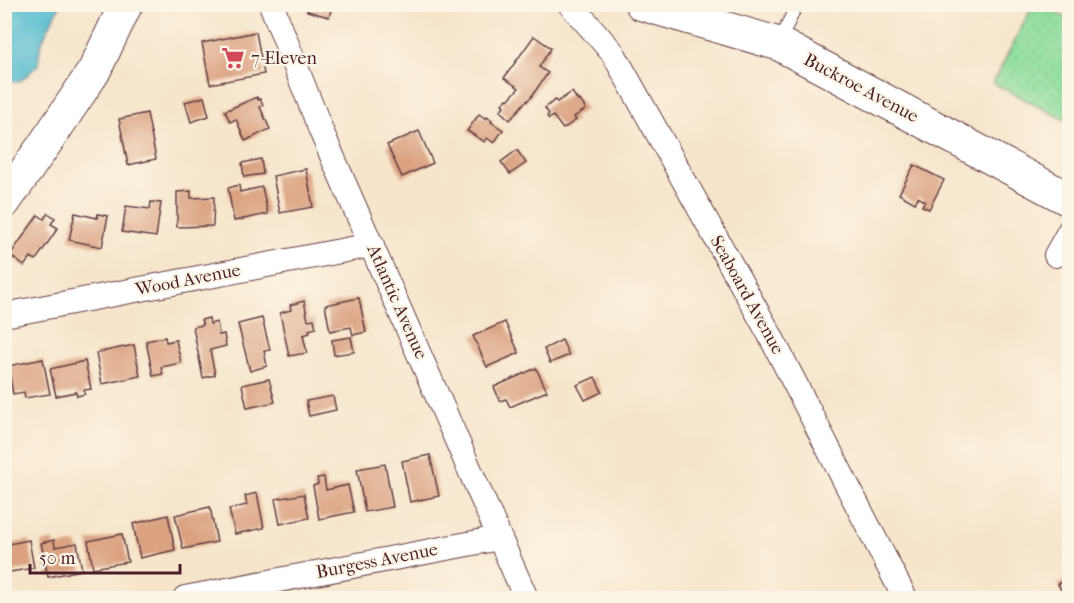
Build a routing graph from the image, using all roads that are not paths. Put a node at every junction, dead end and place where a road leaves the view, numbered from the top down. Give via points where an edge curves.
1 (126, 4) edge
2 (272, 4) edge
3 (570, 4) edge
4 (642, 4) edge
5 (797, 4) edge
6 (778, 44) junction
7 (1070, 200) edge
8 (4, 202) edge
9 (1070, 230) edge
10 (372, 245) junction
11 (1056, 255) dead end
12 (4, 315) edge
13 (499, 538) junction
14 (185, 598) edge
15 (526, 598) edge
16 (905, 598) edge

1 - 8 street via 94,71
2 - 10 street, Atlantic Avenue via 322,133
3 - 16 street, Seaboard Avenue via 613,53 770,335
4 - 6 street, Buckroe Avenue
5 - 6 lane
6 - 7 street, Buckroe Avenue
9 - 11 street
10 - 12 street, Wood Avenue
10 - 13 street, Atlantic Avenue
13 - 14 street, Burgess Avenue
13 - 15 street, Atlantic Avenue

